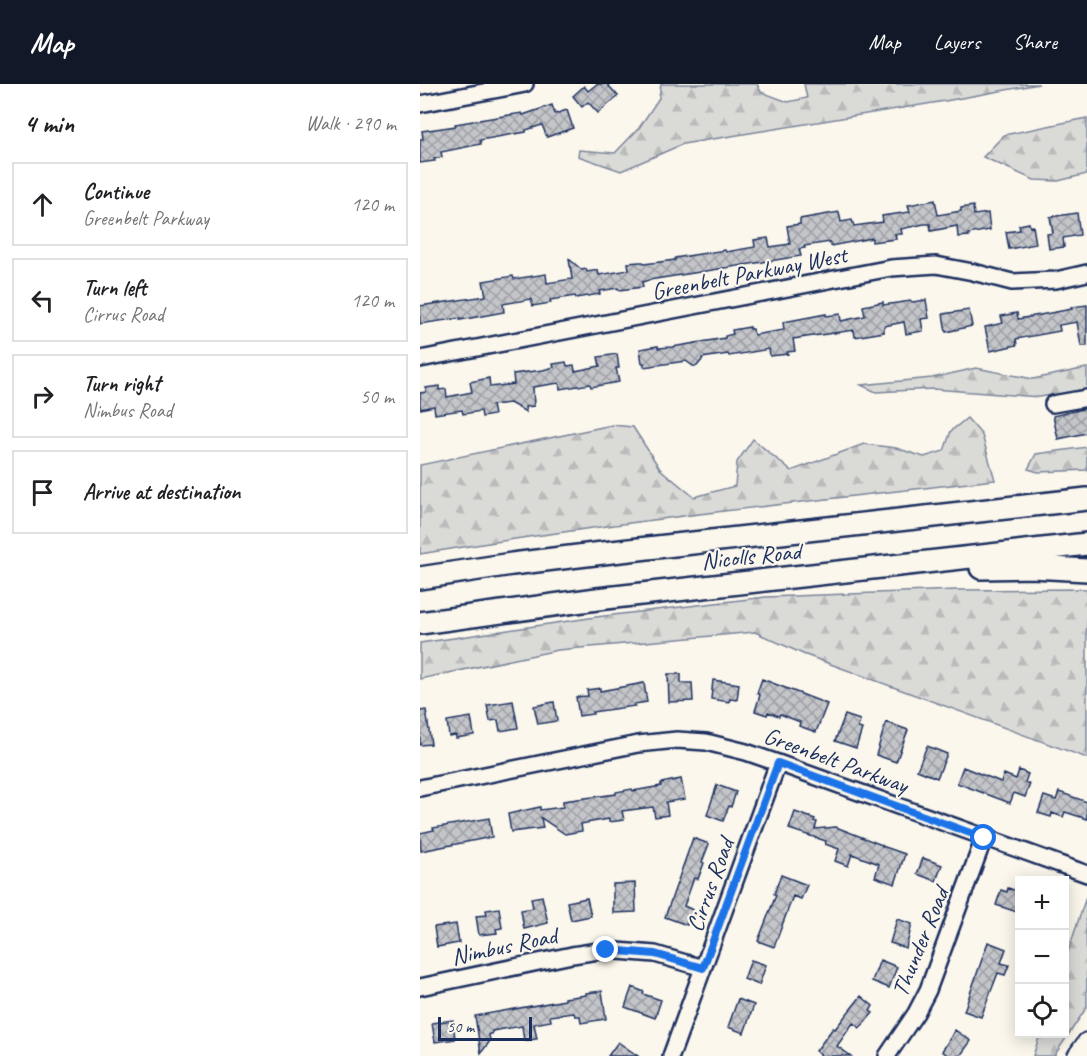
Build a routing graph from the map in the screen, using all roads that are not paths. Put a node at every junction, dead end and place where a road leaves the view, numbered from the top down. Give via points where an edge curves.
1 (525, 84) edge
2 (420, 104) edge
3 (1087, 273) edge
4 (420, 359) edge
5 (1087, 398) edge
6 (1053, 404) dead end
7 (1086, 499) edge
8 (1087, 544) edge
9 (1087, 570) edge
10 (795, 577) junction
11 (420, 578) edge
12 (420, 623) edge
13 (778, 763) junction
14 (420, 788) edge
15 (984, 838) junction
16 (1087, 874) edge
17 (703, 968) junction
18 (420, 987) edge
19 (1087, 1042) edge
20 (672, 1056) edge
21 (887, 1056) edge
22 (1077, 1056) edge

1 - 2 street
3 - 4 street, Greenbelt Parkway West via 1056,280 1012,282 936,265 891,268
5 - 6 street
7 - 11 highway, Nicolls Road via 523,562
8 - 10 highway, Nicolls Road
9 - 10 highway via 1032,567 867,579
10 - 12 highway, Nicolls Road
13 - 14 street, Greenbelt Parkway via 706,742 677,740 638,744
13 - 15 street, Greenbelt Parkway
13 - 17 street, Cirrus Road
15 - 16 street, Greenbelt Parkway
15 - 21 street, Thunder Road via 928,990
17 - 18 street, Nimbus Road via 655,954 606,950
17 - 20 street, Cirrus Road
19 - 22 main road

